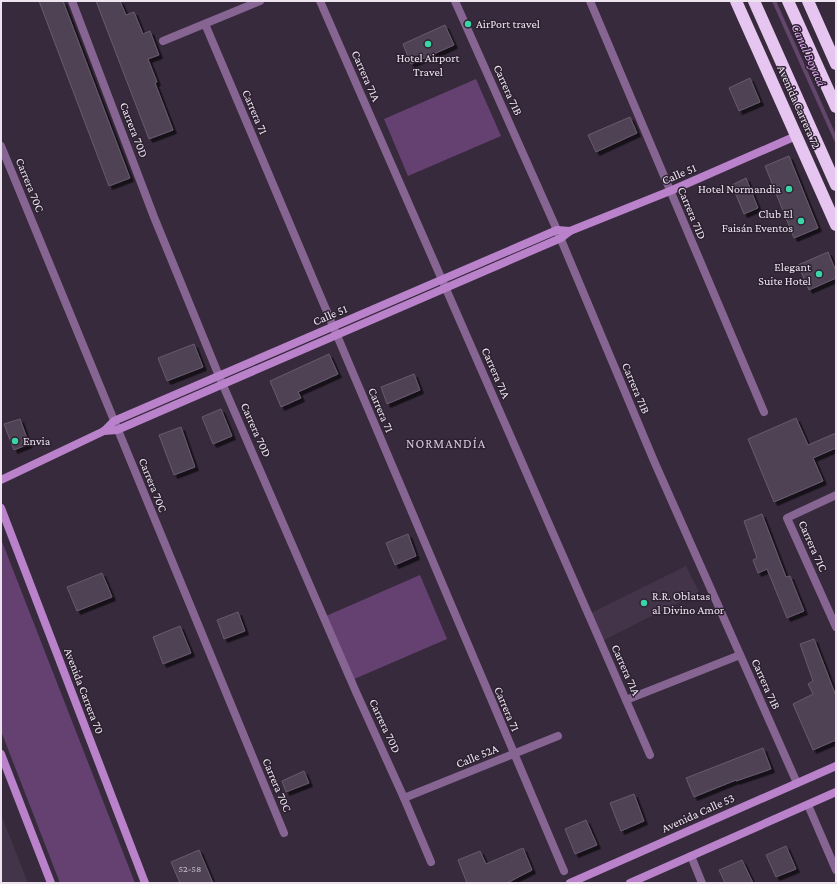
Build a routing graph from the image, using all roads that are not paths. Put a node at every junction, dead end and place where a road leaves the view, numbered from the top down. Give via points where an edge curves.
1 (72, 1) edge
2 (260, 1) edge
3 (320, 1) edge
4 (455, 1) edge
5 (590, 1) edge
6 (736, 1) edge
7 (754, 1) edge
8 (788, 1) edge
9 (808, 1) edge
10 (205, 24) junction
11 (163, 42) dead end
12 (779, 57) junction
13 (836, 64) edge
14 (775, 90) junction
15 (836, 107) edge
16 (796, 136) junction
17 (1, 146) edge
18 (836, 184) edge
19 (670, 191) junction
20 (836, 225) edge
21 (557, 230) junction
22 (570, 231) junction
23 (561, 238) junction
24 (442, 279) junction
25 (446, 288) junction
26 (332, 327) junction
27 (336, 336) junction
28 (219, 376) junction
29 (223, 384) junction
30 (764, 412) dead end
31 (114, 421) junction
32 (118, 430) junction
33 (104, 431) junction
34 (1, 480) edge
35 (836, 495) edge
36 (1, 508) edge
37 (836, 627) edge
38 (740, 655) junction
39 (626, 700) junction
40 (558, 736) dead end
41 (1, 754) edge
42 (513, 755) junction
43 (650, 755) dead end
44 (836, 766) edge
45 (797, 783) junction
46 (836, 792) edge
47 (404, 798) junction
48 (808, 805) junction
49 (284, 833) dead end
50 (691, 856) junction
51 (431, 862) dead end
52 (836, 870) edge
53 (564, 871) dead end
54 (51, 883) edge
55 (144, 883) edge
56 (570, 883) edge
57 (630, 883) edge
58 (702, 883) edge

1 - 28 street, Carrera 70D via 154,217
2 - 10 street
3 - 24 street, Carrera 71A
4 - 21 street, Carrera 71B
5 - 19 street, Carrera 71D
6 - 14 highway, Avenida Carrera 72
7 - 12 highway, Avenida Carrera 72
8 - 15 highway
9 - 13 highway
10 - 11 street
10 - 26 street, Carrera 71
12 - 14 highway
12 - 18 highway, Avenida Carrera 72
14 - 16 highway, Avenida Carrera 72
16 - 19 street, Calle 51
16 - 20 highway, Avenida Carrera 72
17 - 31 street, Carrera 70C
19 - 22 street, Calle 51
19 - 30 street, Carrera 71D
21 - 22 street, Calle 51
21 - 23 street, Carrera 71B
21 - 24 street, Calle 51
22 - 23 street, Calle 51
23 - 25 street, Calle 51
23 - 38 street, Carrera 71B via 654,461
24 - 25 street, Carrera 71A
24 - 26 street, Calle 51
25 - 27 street, Calle 51
25 - 39 street, Carrera 71A
26 - 27 street, Carrera 71
26 - 28 street, Calle 51
27 - 29 street, Calle 51
27 - 42 street, Carrera 71
28 - 29 street, Carrera 70D
28 - 31 street, Calle 51
29 - 32 street, Calle 51
29 - 47 street, Carrera 70D
31 - 32 street, Carrera 70C
31 - 33 street, Calle 51
32 - 33 street, Calle 51
32 - 49 street, Carrera 70C
33 - 34 street, Calle 51
35 - 37 street, Carrera 71C via 787,518
36 - 55 street, Avenida Carrera 70
38 - 39 street
38 - 45 street, Carrera 71B
39 - 43 street, Carrera 71A
40 - 42 street, Calle 52A
41 - 54 street
42 - 47 street, Calle 52A
42 - 53 street, Carrera 71
44 - 45 street, Avenida Calle 53
45 - 56 street, Avenida Calle 53
46 - 48 street
47 - 51 street, Carrera 70D
48 - 50 street
48 - 52 street
50 - 57 street
50 - 58 street

